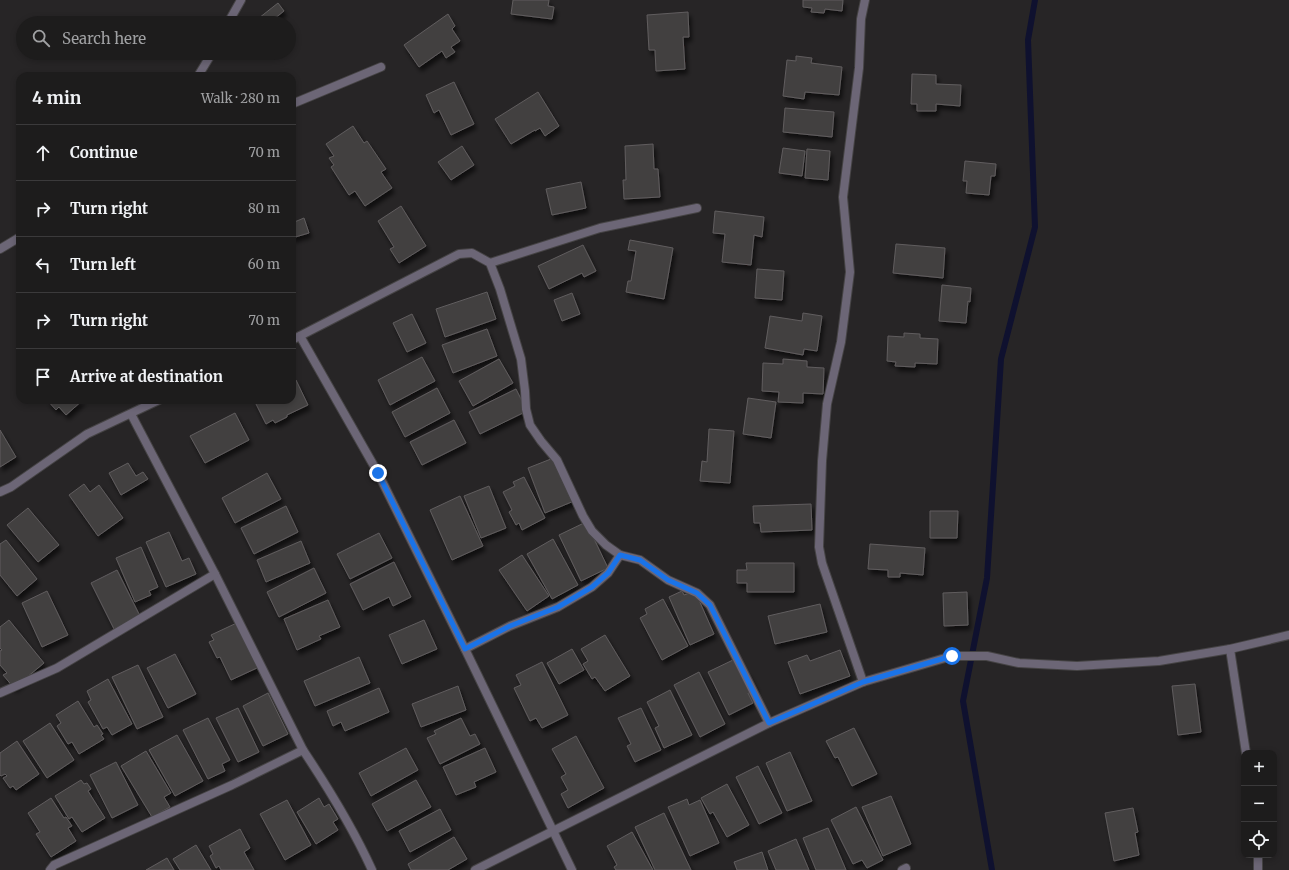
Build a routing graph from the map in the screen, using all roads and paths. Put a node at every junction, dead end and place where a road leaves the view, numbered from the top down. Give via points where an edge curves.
1 (241, 0) edge
2 (866, 0) edge
3 (232, 16) edge
4 (208, 60) edge
5 (381, 67) dead end
6 (200, 72) edge
7 (296, 102) edge
8 (697, 208) dead end
9 (16, 239) edge
10 (0, 249) edge
11 (490, 263) junction
12 (300, 336) junction
13 (296, 338) edge
14 (151, 404) edge
15 (131, 414) junction
16 (0, 492) edge
17 (620, 555) junction
18 (215, 574) junction
19 (1289, 636) edge
20 (465, 649) junction
21 (1230, 649) junction
22 (863, 682) junction
23 (0, 693) edge
24 (769, 723) junction
25 (303, 750) junction
26 (1246, 750) edge
27 (552, 831) junction
28 (1258, 858) edge
29 (50, 870) edge
30 (372, 870) edge
31 (475, 870) edge
32 (572, 870) edge
33 (1258, 870) edge

1 - 3 street
2 - 22 street via 861,20 859,68 843,197 850,272 840,342 827,404 819,547 822,563
4 - 6 street
5 - 7 street
8 - 11 street via 600,228
9 - 10 street
11 - 12 street via 472,253 459,254
11 - 17 street via 521,359 530,425 557,460 592,531
12 - 13 street
12 - 20 street via 378,473
14 - 15 street
15 - 16 street via 88,434
15 - 18 street
17 - 20 street via 608,573 592,587 558,607 510,626
17 - 24 street via 640,560 668,580 697,593 710,605
18 - 23 street via 57,668
18 - 25 street
19 - 21 street
20 - 27 street
21 - 22 street via 1159,661 1077,666 1019,663 987,656 952,656
21 - 26 street
22 - 24 street
24 - 27 street
25 - 29 street via 232,785 54,865
25 - 30 street via 336,800
27 - 31 street
27 - 32 street
28 - 33 street

